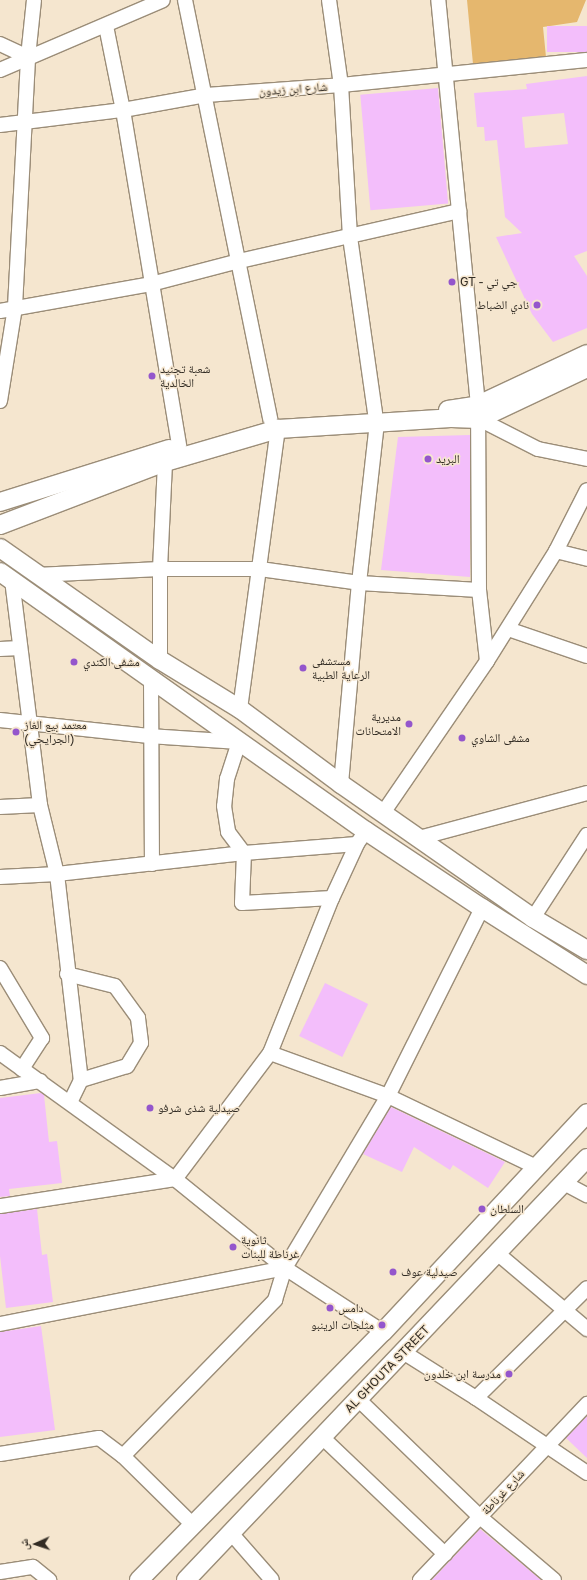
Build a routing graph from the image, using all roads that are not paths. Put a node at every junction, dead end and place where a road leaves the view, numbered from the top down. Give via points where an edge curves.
1 (34, 0) edge
2 (163, 0) edge
3 (184, 0) edge
4 (329, 0) edge
5 (438, 0) edge
6 (106, 26) junction
7 (0, 44) edge
8 (28, 57) junction
9 (587, 60) edge
10 (0, 70) edge
11 (443, 74) junction
12 (341, 85) junction
13 (206, 95) junction
14 (123, 110) junction
15 (27, 121) junction
16 (0, 126) edge
17 (459, 211) junction
18 (350, 237) junction
19 (239, 261) junction
20 (151, 284) junction
21 (15, 308) junction
22 (0, 311) edge
23 (587, 354) edge
24 (587, 368) edge
25 (0, 401) edge
26 (478, 412) junction
27 (376, 418) junction
28 (274, 424) junction
29 (179, 446) junction
30 (587, 459) edge
31 (165, 462) junction
32 (587, 490) edge
33 (0, 502) edge
34 (0, 524) edge
35 (0, 548) edge
36 (556, 551) junction
37 (587, 559) edge
38 (160, 569) junction
39 (260, 569) junction
40 (36, 575) junction
41 (6, 576) edge
42 (359, 582) junction
43 (479, 590) junction
44 (508, 629) junction
45 (20, 648) junction
46 (0, 649) edge
47 (587, 656) edge
48 (160, 660) junction
49 (488, 661) junction
50 (150, 678) junction
51 (240, 708) junction
52 (0, 720) edge
53 (29, 723) junction
54 (149, 736) junction
55 (239, 742) junction
56 (341, 784) junction
57 (587, 793) edge
58 (40, 805) junction
59 (0, 807) edge
60 (383, 813) junction
61 (587, 835) edge
62 (362, 837) junction
63 (420, 838) junction
64 (244, 853) junction
65 (152, 864) junction
66 (57, 874) junction
67 (0, 877) edge
68 (332, 898) junction
69 (482, 908) junction
70 (533, 918) junction
71 (587, 950) edge
72 (0, 968) edge
73 (67, 974) junction
74 (587, 975) edge
75 (0, 1053) edge
76 (270, 1053) junction
77 (22, 1069) junction
78 (81, 1080) junction
79 (40, 1082) junction
80 (0, 1088) edge
81 (388, 1096) junction
82 (70, 1103) junction
83 (587, 1114) edge
84 (587, 1158) edge
85 (536, 1167) junction
86 (175, 1179) junction
87 (564, 1183) junction
88 (587, 1195) edge
89 (0, 1206) edge
90 (497, 1253) junction
91 (285, 1268) junction
92 (587, 1288) edge
93 (565, 1310) junction
94 (0, 1324) edge
95 (587, 1329) edge
96 (383, 1332) junction
97 (403, 1352) junction
98 (476, 1398) junction
99 (358, 1399) junction
100 (587, 1404) edge
101 (322, 1437) junction
102 (547, 1446) junction
103 (0, 1454) edge
104 (123, 1456) junction
105 (587, 1473) edge
106 (480, 1517) junction
107 (193, 1525) junction
108 (230, 1533) junction
109 (444, 1554) junction
110 (0, 1572) edge
111 (49, 1580) edge
112 (139, 1580) edge
113 (186, 1580) edge
114 (272, 1580) edge
115 (420, 1580) edge
116 (554, 1580) edge

1 - 8 street
2 - 6 street
3 - 13 street
4 - 12 street
5 - 11 street
6 - 8 street
6 - 14 street
7 - 8 street
8 - 10 street
8 - 15 street
9 - 11 street, شارع ابن زيدون
11 - 12 street, شارع ابن زيدون
11 - 17 street
12 - 13 street, شارع ابن زيدون
12 - 18 street
13 - 14 street, شارع ابن زيدون
13 - 19 street
14 - 15 street, شارع ابن زيدون
14 - 20 street
15 - 16 street, شارع ابن زيدون
15 - 21 street
17 - 18 street
17 - 26 street
18 - 19 street
18 - 27 street
19 - 20 street
19 - 28 street
20 - 21 street
20 - 29 street
21 - 22 street
21 - 25 street
23 - 26 main road
24 - 26 main road
26 - 27 main road
26 - 30 street via 538,449
26 - 43 street
27 - 28 main road
27 - 42 street
28 - 29 main road
28 - 31 main road
28 - 39 street
29 - 33 main road
31 - 34 main road
31 - 38 street
32 - 36 street
35 - 40 main road
36 - 37 street
36 - 44 street
38 - 39 street
38 - 40 street
38 - 48 street
39 - 42 street
39 - 51 street
40 - 48 main road
41 - 45 street
41 - 50 main road
42 - 43 street
42 - 56 street
43 - 49 street
44 - 47 street
44 - 49 street
45 - 46 street
45 - 53 street
48 - 51 main road
49 - 60 street
50 - 54 street
50 - 55 main road
51 - 56 main road
52 - 53 street
53 - 54 street
53 - 58 street
54 - 55 street
54 - 65 street
55 - 62 main road
55 - 64 street via 227,779 224,806 228,832
56 - 60 main road
57 - 63 street
58 - 59 street
58 - 66 street
60 - 63 main road
61 - 70 street
62 - 64 street
62 - 68 street
62 - 69 main road
63 - 70 main road
64 - 65 street
64 - 68 street via 242,904
65 - 66 street
66 - 67 street
66 - 73 street
68 - 76 street
69 - 74 main road
69 - 81 street
70 - 71 main road
72 - 77 street via 42,1038
73 - 78 street
73 - 78 street via 115,986 138,1018 141,1043 127,1066
75 - 77 street
76 - 81 street
76 - 86 street
77 - 79 street
78 - 82 street
79 - 80 street
79 - 82 street
81 - 85 street
81 - 91 street
82 - 86 street
83 - 85 main road
84 - 87 main road, AL GHOUTA STREET
85 - 96 main road
86 - 89 street
86 - 91 street
87 - 88 street
87 - 90 main road, AL GHOUTA STREET
90 - 93 street
90 - 97 main road, AL GHOUTA STREET
91 - 94 street
91 - 96 street
91 - 104 street via 275,1300
92 - 93 street
93 - 95 street
93 - 98 street
96 - 107 main road
97 - 98 street
97 - 99 main road, AL GHOUTA STREET
98 - 102 street
99 - 101 main road, AL GHOUTA STREET
99 - 106 street
100 - 102 street, شارع غرناطة
101 - 108 main road, AL GHOUTA STREET
101 - 109 street
102 - 105 street
102 - 106 street, شارع غرناطة
103 - 104 street via 99,1438
104 - 107 street
106 - 109 street, شارع غرناطة
106 - 116 street
107 - 112 main road
108 - 113 main road, AL GHOUTA STREET
108 - 114 street
109 - 115 street, شارع غرناطة
110 - 111 street via 33,1567

